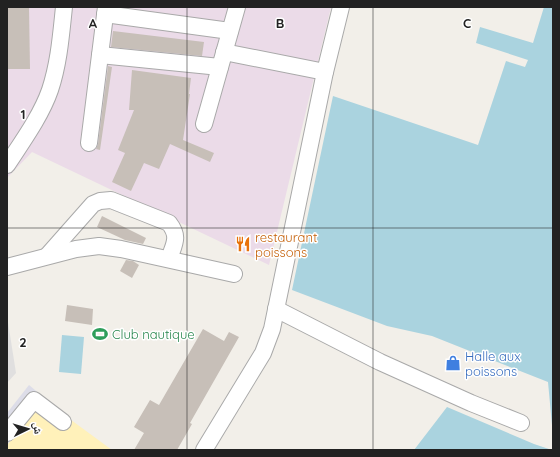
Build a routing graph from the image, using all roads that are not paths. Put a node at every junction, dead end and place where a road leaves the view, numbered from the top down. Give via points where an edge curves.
1 (64, 7) edge
2 (237, 7) edge
3 (341, 7) edge
4 (105, 11) edge
5 (230, 31) junction
6 (100, 55) junction
7 (222, 59) junction
8 (325, 72) junction
9 (204, 124) dead end
10 (89, 143) dead end
11 (7, 165) edge
12 (48, 256) junction
13 (169, 259) junction
14 (7, 267) edge
15 (234, 274) dead end
16 (276, 309) junction
17 (63, 422) dead end
18 (521, 423) dead end
19 (7, 433) edge
20 (204, 450) edge

1 - 11 street via 58,60 50,90 30,130
2 - 5 street
3 - 8 street
4 - 5 street
4 - 6 street
5 - 7 street
6 - 7 street
6 - 10 street
7 - 8 street
7 - 9 street
8 - 16 street
12 - 13 street via 99,246
12 - 13 street via 93,204 111,200 169,223 176,237
12 - 14 street
13 - 15 street
16 - 18 street via 380,362
16 - 20 street via 263,353
17 - 19 street via 34,400

